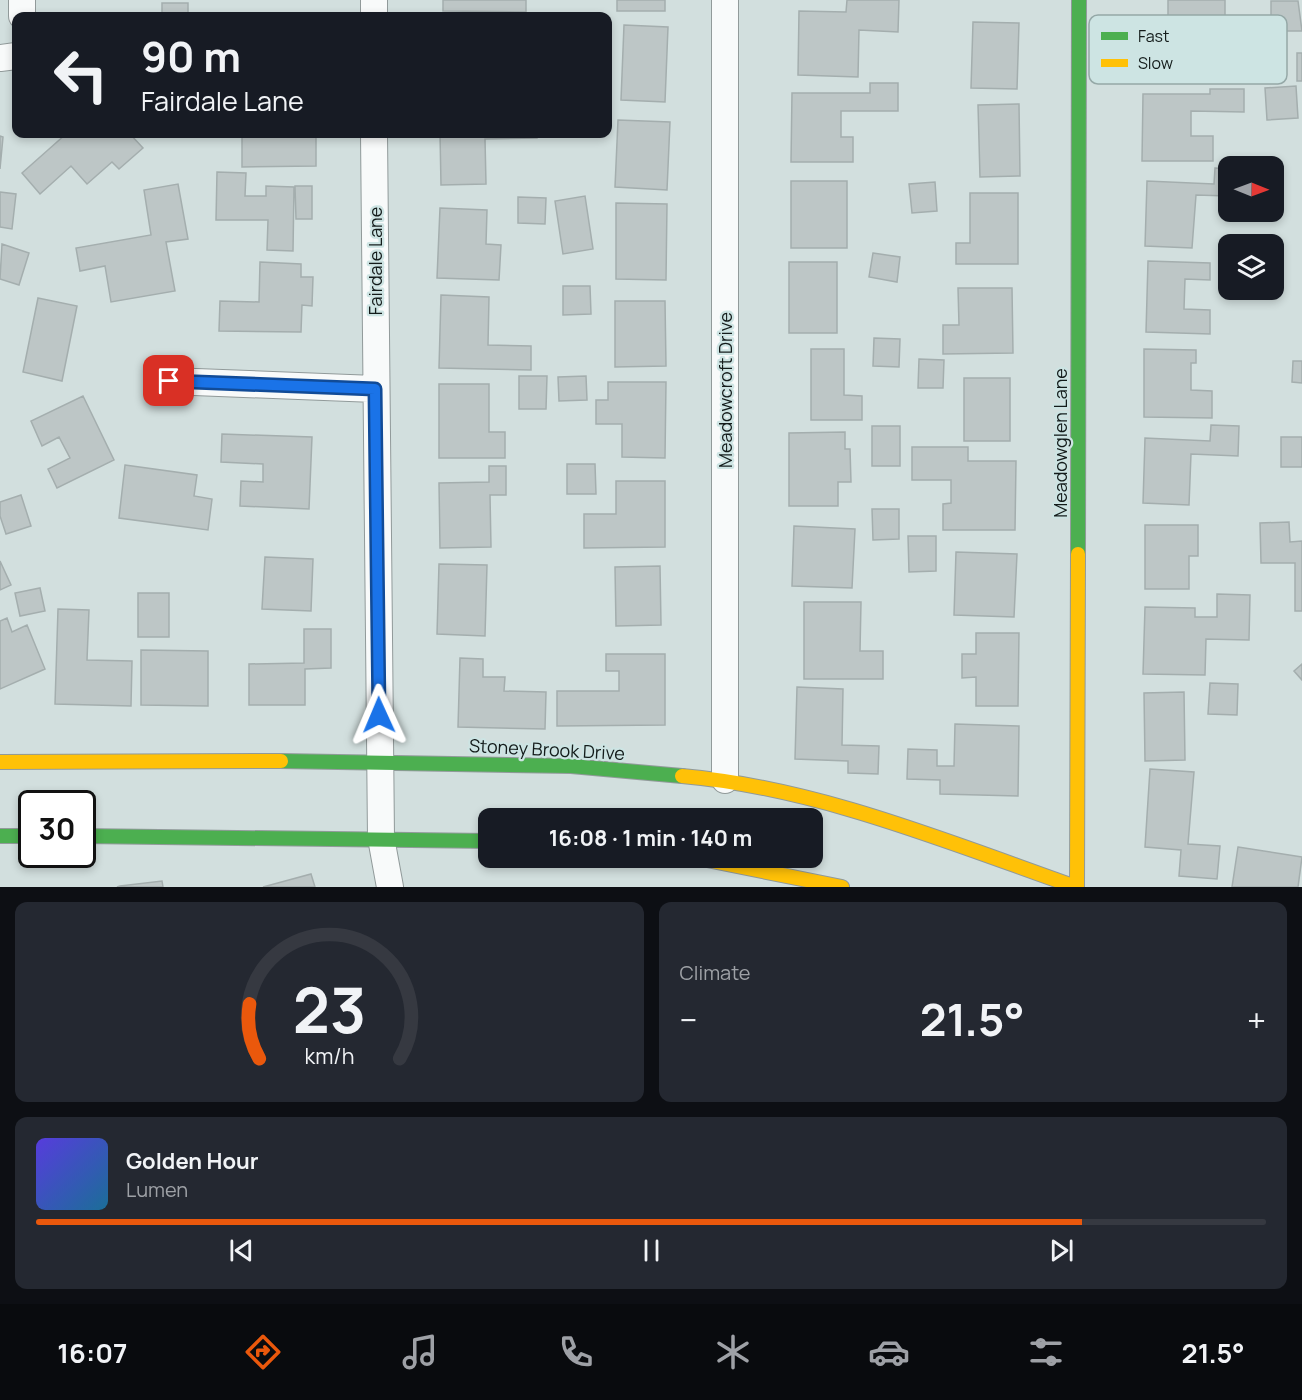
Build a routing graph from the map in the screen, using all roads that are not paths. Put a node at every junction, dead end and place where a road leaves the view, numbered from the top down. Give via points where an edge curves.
1 (725, 0) edge
2 (1079, 0) edge
3 (374, 138) edge
4 (169, 381) dead end
5 (375, 389) junction
6 (380, 761) junction
7 (0, 762) edge
8 (725, 780) junction
9 (0, 836) edge
10 (18, 836) edge
11 (96, 836) edge
12 (381, 838) junction
13 (478, 841) edge
14 (747, 868) edge
15 (390, 887) edge
16 (842, 887) edge
17 (1076, 887) edge

1 - 8 street, Meadowcroft Drive
2 - 17 street, Meadowglen Lane
3 - 5 street, Fairdale Lane
4 - 5 street
5 - 6 street, Fairdale Lane
6 - 7 street, Stoney Brook Drive
6 - 8 street, Stoney Brook Drive via 571,766
6 - 12 street, Fairdale Lane
8 - 17 street, Stoney Brook Drive via 854,810
9 - 10 street
11 - 12 street
12 - 13 street
12 - 15 street, Fairdale Lane
14 - 16 street

